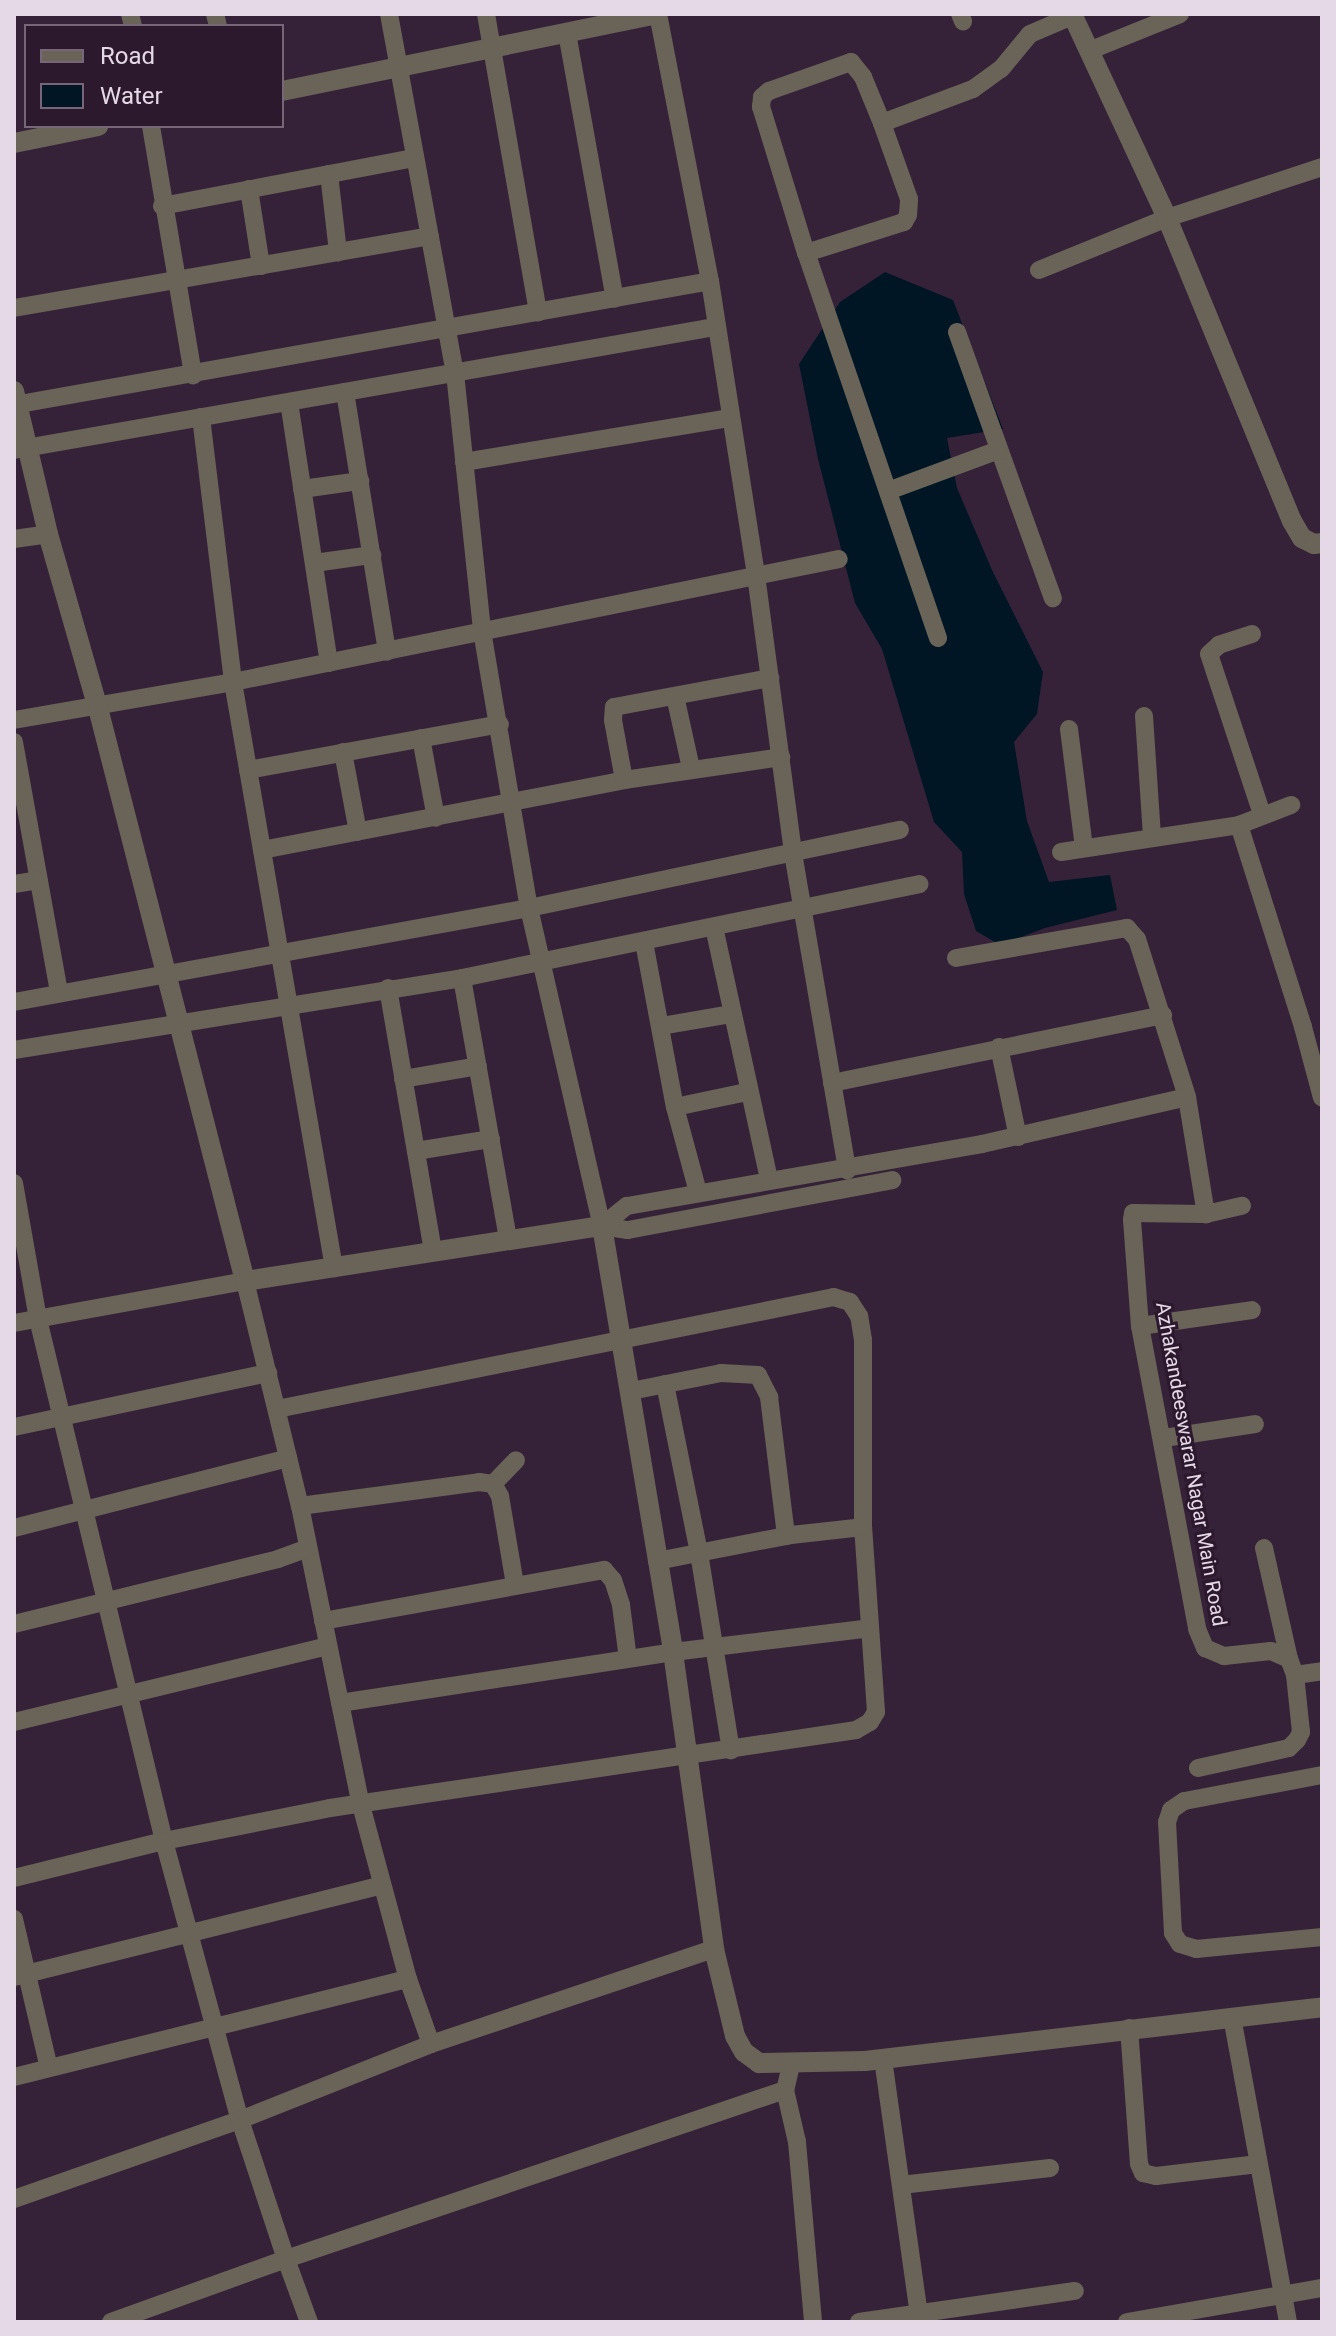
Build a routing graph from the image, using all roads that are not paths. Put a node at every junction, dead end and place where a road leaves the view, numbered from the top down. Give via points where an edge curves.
1 (389, 14) edge
2 (486, 14) edge
3 (657, 14) edge
4 (1180, 14) edge
5 (1072, 15) edge
6 (567, 33) junction
7 (492, 46) junction
8 (1091, 50) junction
9 (399, 68) junction
10 (284, 91) edge
11 (882, 123) junction
12 (88, 128) edge
13 (151, 128) edge
14 (14, 143) edge
15 (414, 158) junction
16 (1322, 167) edge
17 (329, 174) junction
18 (249, 189) junction
19 (162, 206) junction
20 (1167, 218) junction
21 (430, 236) junction
22 (338, 252) junction
23 (806, 253) junction
24 (261, 266) junction
25 (1039, 270) dead end
26 (177, 280) junction
27 (710, 281) junction
28 (615, 299) junction
29 (14, 308) edge
30 (538, 313) junction
31 (715, 327) junction
32 (448, 329) junction
33 (957, 332) dead end
34 (455, 373) junction
35 (193, 375) junction
36 (345, 392) junction
37 (15, 400) edge
38 (289, 402) junction
39 (201, 417) junction
40 (730, 418) junction
41 (20, 448) edge
42 (999, 450) junction
43 (464, 462) junction
44 (360, 481) junction
45 (302, 489) junction
46 (888, 491) junction
47 (48, 534) junction
48 (14, 539) edge
49 (1322, 543) edge
50 (372, 555) junction
51 (839, 559) dead end
52 (314, 563) junction
53 (756, 575) junction
54 (1053, 598) dead end
55 (482, 631) junction
56 (1252, 634) dead end
57 (938, 638) dead end
58 (387, 652) junction
59 (329, 663) junction
60 (770, 678) junction
61 (233, 682) junction
62 (675, 696) junction
63 (98, 708) junction
64 (1144, 716) dead end
65 (14, 720) edge
66 (500, 724) junction
67 (1069, 729) dead end
68 (421, 738) junction
69 (14, 742) edge
70 (343, 752) junction
71 (781, 757) junction
72 (691, 768) junction
73 (248, 770) junction
74 (624, 780) junction
75 (511, 804) junction
76 (1291, 805) dead end
77 (20, 812) edge
78 (1262, 814) junction
79 (436, 818) junction
80 (1239, 825) junction
81 (900, 830) dead end
82 (358, 832) junction
83 (1152, 838) junction
84 (1084, 848) junction
85 (262, 850) junction
86 (1061, 852) dead end
87 (793, 853) junction
88 (39, 880) junction
89 (14, 884) edge
90 (919, 884) dead end
91 (529, 908) junction
92 (802, 909) junction
93 (714, 927) junction
94 (644, 942) junction
95 (280, 952) junction
96 (956, 958) dead end
97 (541, 960) junction
98 (163, 972) junction
99 (462, 978) junction
100 (388, 988) junction
101 (59, 993) junction
102 (14, 1002) edge
103 (289, 1003) junction
104 (732, 1014) junction
105 (1163, 1015) junction
106 (177, 1023) junction
107 (661, 1026) junction
108 (999, 1047) junction
109 (14, 1050) edge
110 (478, 1066) junction
111 (403, 1079) junction
112 (832, 1083) junction
113 (747, 1092) junction
114 (1187, 1097) junction
115 (1322, 1098) edge
116 (675, 1107) junction
117 (1018, 1137) junction
118 (491, 1139) junction
119 (416, 1151) junction
120 (847, 1170) junction
121 (769, 1179) junction
122 (892, 1180) dead end
123 (14, 1183) edge
124 (698, 1192) junction
125 (1242, 1206) dead end
126 (1206, 1214) junction
127 (18, 1224) edge
128 (602, 1226) junction
129 (508, 1239) junction
130 (433, 1252) junction
131 (334, 1268) junction
132 (245, 1281) junction
133 (1252, 1310) dead end
134 (38, 1319) junction
135 (14, 1323) edge
136 (1140, 1326) junction
137 (623, 1339) junction
138 (268, 1373) junction
139 (665, 1384) junction
140 (631, 1391) junction
141 (277, 1409) junction
142 (61, 1416) junction
143 (1255, 1424) dead end
144 (14, 1427) edge
145 (1164, 1438) junction
146 (288, 1458) junction
147 (516, 1460) dead end
148 (493, 1484) junction
149 (300, 1506) junction
150 (84, 1511) junction
151 (863, 1527) junction
152 (14, 1528) edge
153 (786, 1536) junction
154 (308, 1548) junction
155 (1264, 1548) dead end
156 (699, 1553) junction
157 (657, 1561) junction
158 (515, 1585) junction
159 (106, 1601) junction
160 (323, 1621) junction
161 (14, 1624) edge
162 (870, 1628) junction
163 (328, 1646) junction
164 (715, 1647) junction
165 (673, 1652) junction
166 (628, 1659) junction
167 (1292, 1667) junction
168 (1322, 1671) edge
169 (128, 1694) junction
170 (340, 1703) junction
171 (14, 1722) edge
172 (731, 1750) junction
173 (687, 1757) junction
174 (1198, 1768) dead end
175 (1322, 1775) edge
176 (361, 1805) junction
177 (164, 1841) junction
178 (14, 1878) edge
179 (382, 1885) junction
180 (14, 1919) edge
181 (189, 1932) junction
182 (1322, 1937) edge
183 (714, 1949) junction
184 (20, 1975) edge
185 (408, 1979) junction
186 (1322, 2007) edge
187 (1232, 2017) junction
188 (214, 2028) junction
189 (1129, 2028) junction
190 (431, 2044) junction
191 (883, 2059) junction
192 (791, 2065) junction
193 (49, 2068) junction
194 (14, 2077) edge
195 (785, 2090) junction
196 (240, 2120) junction
197 (1258, 2164) junction
198 (1050, 2168) dead end
199 (901, 2185) junction
200 (14, 2199) edge
201 (286, 2259) junction
202 (1322, 2288) edge
203 (1075, 2291) dead end
204 (1284, 2296) junction
205 (919, 2317) edge
206 (120, 2320) edge
207 (309, 2322) edge
208 (813, 2322) edge
209 (859, 2322) edge
210 (1127, 2322) edge
211 (1288, 2322) edge

1 - 9 street
2 - 7 street
3 - 6 street
3 - 27 street
4 - 8 street
5 - 8 street
5 - 11 street via 1030,34 1001,69 973,89
6 - 7 street
6 - 28 street
7 - 9 street
7 - 30 street
8 - 20 street
9 - 10 street
9 - 15 street
11 - 23 street via 909,199 904,222
11 - 23 street via 851,62 762,97
12 - 14 street
13 - 19 street
15 - 17 street
15 - 21 street
16 - 20 street
17 - 18 street
17 - 22 street
18 - 19 street
18 - 24 street
19 - 26 street
20 - 25 street
20 - 49 street via 1292,521 1302,538
21 - 22 street
21 - 32 street
22 - 24 street
23 - 46 street
24 - 26 street
26 - 29 street
26 - 35 street
27 - 28 street
27 - 31 street
28 - 30 street
30 - 32 street
31 - 34 street
31 - 40 street
32 - 34 street
32 - 35 street
33 - 42 street
34 - 36 street
34 - 43 street
35 - 37 street
36 - 38 street
36 - 44 street
37 - 41 street
38 - 39 street
38 - 45 street
39 - 41 street
39 - 61 street
40 - 43 street
40 - 53 street
41 - 47 street
42 - 46 street
42 - 54 street
43 - 55 street
44 - 45 street
44 - 50 street
45 - 52 street
46 - 57 street
47 - 48 street
47 - 63 street
50 - 52 street
50 - 58 street
51 - 53 street
52 - 59 street
53 - 55 street
53 - 60 street
55 - 58 street
55 - 66 street
56 - 78 street via 1209,654
58 - 59 street
59 - 61 street
60 - 62 street
60 - 71 street
61 - 63 street
61 - 73 street
62 - 72 street
62 - 74 street via 614,707
63 - 65 street
63 - 98 street
64 - 83 street
66 - 68 street
66 - 75 street
67 - 84 street
68 - 70 street
68 - 79 street
69 - 77 street
70 - 73 street
70 - 82 street
71 - 72 street
71 - 87 street
72 - 74 street
73 - 85 street
74 - 75 street
75 - 79 street
75 - 91 street
76 - 78 street
77 - 88 street
78 - 80 street
79 - 82 street
80 - 83 street
80 - 115 street
81 - 87 street
82 - 85 street
83 - 84 street
84 - 86 street
85 - 95 street
87 - 91 street
87 - 92 street
88 - 89 street
88 - 101 street
90 - 92 street
91 - 95 street
91 - 97 street
92 - 93 street
92 - 112 street
93 - 94 street
93 - 104 street
94 - 97 street
94 - 107 street
95 - 98 street
95 - 103 street
96 - 105 street via 1127,928 1137,939
97 - 99 street
97 - 128 street
98 - 101 street
98 - 106 street
99 - 100 street
99 - 110 street
100 - 103 street
100 - 111 street
101 - 102 street
103 - 106 street
103 - 131 street
104 - 107 street
104 - 113 street
105 - 108 street
105 - 114 street
106 - 109 street
106 - 132 street
107 - 116 street
108 - 112 street
108 - 117 street
110 - 111 street
110 - 118 street
111 - 119 street
112 - 120 street
113 - 116 street
113 - 121 street
114 - 117 street
114 - 126 street
116 - 124 street
117 - 120 street
118 - 119 street
118 - 129 street
119 - 130 street
120 - 121 street
121 - 124 street
122 - 128 street via 628,1230
123 - 127 street
124 - 128 street via 627,1206
125 - 126 street
126 - 136 street, Azhakandeeswarar Nagar Main Road via 1133,1213
127 - 134 street
128 - 129 street
128 - 137 street
129 - 130 street
130 - 131 street
131 - 132 street
132 - 134 street
132 - 138 street
133 - 136 street
134 - 135 street
134 - 142 street
136 - 145 street, Azhakandeeswarar Nagar Main Road
137 - 140 street
137 - 141 street
137 - 151 street via 834,1297 850,1302 863,1340
138 - 141 street
138 - 142 street
139 - 140 street
139 - 153 street via 721,1373 758,1375 769,1397
139 - 156 street
140 - 157 street
141 - 146 street
142 - 144 street
142 - 150 street
143 - 145 street
145 - 167 street, Azhakandeeswarar Nagar Main Road via 1197,1629 1205,1648 1224,1656 1271,1651
146 - 149 street
146 - 150 street
147 - 148 street
148 - 149 street
148 - 158 street via 500,1496
149 - 154 street
150 - 152 street
150 - 159 street
151 - 153 street
151 - 162 street
153 - 156 street
154 - 159 street
154 - 160 street
155 - 167 street
156 - 157 street
156 - 164 street
157 - 165 street
158 - 160 street
158 - 166 street via 604,1570 621,1605
159 - 161 street
159 - 169 street
160 - 163 street
162 - 164 street
162 - 172 street via 876,1712 870,1722 856,1730
163 - 169 street
163 - 170 street
164 - 165 street
164 - 172 street
165 - 166 street
165 - 173 street
166 - 170 street
167 - 168 street, Azhakandeeswarar Nagar Main Road
167 - 174 street via 1301,1732 1297,1740 1289,1748
169 - 171 street
169 - 177 street
170 - 176 street
172 - 173 street
173 - 176 street
173 - 183 street
175 - 182 street via 1184,1801 1171,1810 1167,1822 1173,1933 1180,1944 1196,1949
176 - 177 street
176 - 179 street
177 - 178 street
177 - 181 street
179 - 181 street
179 - 185 street
180 - 184 street
181 - 184 street
181 - 188 street
183 - 190 street
183 - 192 street via 735,2036 744,2052 759,2063
184 - 193 street
185 - 188 street
185 - 190 street
186 - 187 street
187 - 189 street
187 - 197 street
188 - 193 street
188 - 196 street
189 - 191 street
189 - 197 street via 1143,2173 1156,2176
190 - 196 street
191 - 192 street
191 - 199 street
192 - 195 street
193 - 194 street
195 - 201 street
195 - 208 street via 797,2142
196 - 200 street
196 - 201 street
197 - 204 street
198 - 199 street
199 - 205 street
201 - 206 street
201 - 207 street
202 - 204 street
203 - 205 street
204 - 210 street
204 - 211 street
205 - 209 street

